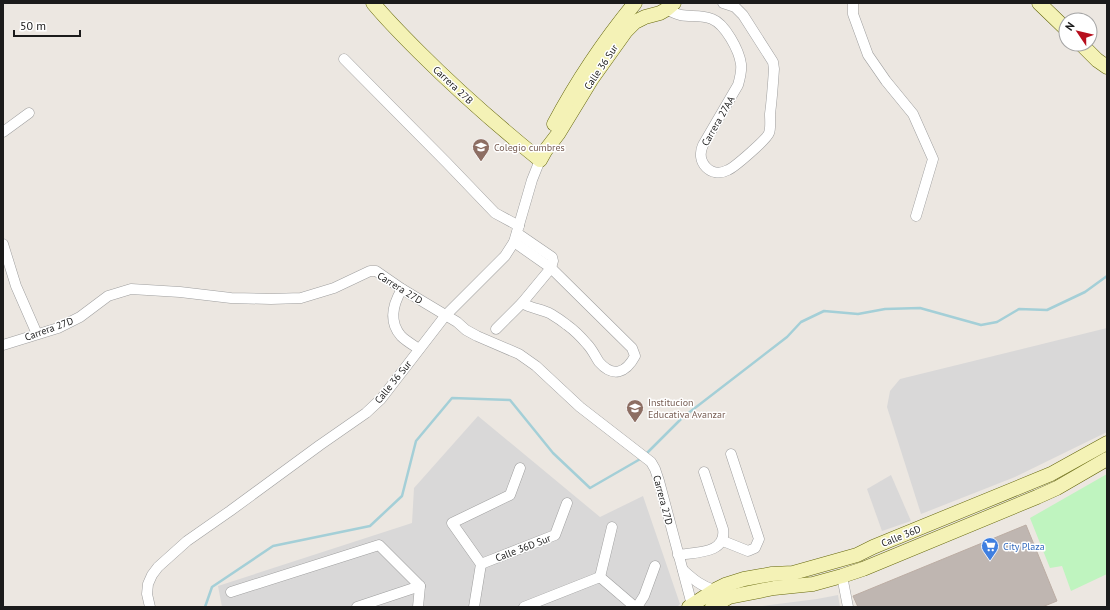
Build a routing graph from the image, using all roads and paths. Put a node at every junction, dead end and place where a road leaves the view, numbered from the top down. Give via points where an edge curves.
1 (373, 3) edge
2 (635, 3) edge
3 (723, 3) edge
4 (853, 3) edge
5 (1039, 3) edge
6 (668, 5) edge
7 (1058, 21) edge
8 (1089, 52) edge
9 (344, 60) dead end
10 (1107, 67) edge
11 (29, 113) dead end
12 (3, 132) edge
13 (542, 155) junction
14 (916, 216) dead end
15 (516, 234) junction
16 (3, 244) edge
17 (551, 268) junction
18 (402, 289) junction
19 (522, 303) junction
20 (445, 316) junction
21 (496, 329) dead end
22 (37, 334) junction
23 (3, 345) edge
24 (419, 350) junction
25 (1107, 443) edge
26 (731, 454) dead end
27 (1107, 459) edge
28 (520, 468) dead end
29 (704, 472) dead end
30 (567, 503) dead end
31 (612, 527) dead end
32 (723, 541) junction
33 (678, 554) junction
34 (481, 564) junction
35 (655, 566) dead end
36 (683, 570) junction
37 (842, 576) junction
38 (600, 577) junction
39 (420, 586) junction
40 (715, 590) junction
41 (231, 592) dead end
42 (690, 606) edge
43 (150, 607) edge
44 (358, 607) edge
45 (418, 607) edge
46 (474, 607) edge
47 (524, 607) edge
48 (636, 607) edge
49 (712, 607) edge
50 (848, 607) edge

1 - 13 main road, Carrera 27B via 412,45 496,124
2 - 13 main road, Calle 36 Sur via 583,73 551,130
3 - 6 street, Carrera 27AA via 735,7 743,15 773,62 774,69 769,133 728,171 722,172 705,167 700,159 700,153 738,85 741,64 738,54 727,32 712,19 678,15
4 - 14 street via 853,14 868,55 914,114 932,159
5 - 7 main road
6 - 13 main road, Calle 36 Sur via 660,13 635,22 626,31
8 - 10 main road
9 - 15 street
11 - 12 street
13 - 15 street, Calle 36 Sur
15 - 17 street
15 - 20 street, Calle 36 Sur via 505,256
16 - 22 street via 16,286
17 - 19 street
17 - 19 street via 632,348 635,356 631,364 625,370 611,371 600,363 588,345 566,324 551,314
18 - 20 street, Carrera 27D
18 - 22 street, Carrera 27D via 376,272 370,271 334,288 301,298 231,298 131,289 108,296 80,317 58,328
18 - 24 street via 395,301 394,320 402,337
19 - 21 street
20 - 24 street, Calle 36 Sur
20 - 33 street, Carrera 27D via 477,336 519,354 536,366 580,407 651,462 659,481
22 - 23 street, Carrera 27D
24 - 43 street, Calle 36 Sur via 381,399 366,413 187,541 158,567 148,584
25 - 40 main road, Calle 36D via 1051,474 856,555 793,574 772,574 744,579
26 - 32 street via 759,539 754,548 748,551
27 - 37 main road, Calle 36D via 1057,488
28 - 34 street via 510,495 452,523
29 - 32 street via 723,529
30 - 34 street, Calle 36D Sur via 556,536
31 - 38 street
32 - 33 street via 711,549
33 - 36 street, Carrera 27D
34 - 46 street
35 - 48 street via 644,596
36 - 40 street via 707,588
36 - 42 street, Carrera 27D
37 - 49 main road, Calle 36D via 809,585 774,588 729,597
37 - 50 street
38 - 47 street
38 - 48 street
39 - 41 street via 379,545
39 - 44 street
39 - 45 street
40 - 42 main road, Calle 36D

